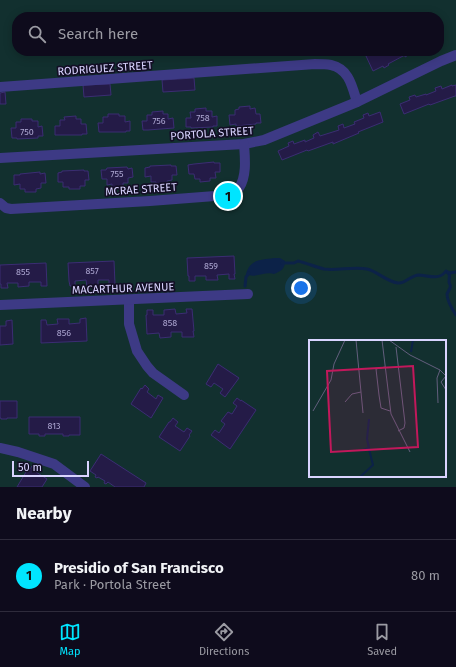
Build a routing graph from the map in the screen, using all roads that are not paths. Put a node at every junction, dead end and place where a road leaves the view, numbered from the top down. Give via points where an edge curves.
1 (456, 55) edge
2 (0, 87) edge
3 (357, 102) junction
4 (244, 144) junction
5 (0, 158) edge
6 (0, 203) edge
7 (248, 294) dead end
8 (129, 300) junction
9 (0, 305) edge
10 (184, 395) dead end
11 (0, 448) edge
12 (85, 487) edge

1 - 3 street, PORTOLA STREET
2 - 3 street, RODRIGUEZ STREET via 330,64 348,76
3 - 4 street, PORTOLA STREET via 264,140
4 - 5 street, PORTOLA STREET
4 - 6 street, MCRAE STREET via 244,178 238,189 228,196 11,209
7 - 8 street, MACARTHUR AVENUE
8 - 9 street, MACARTHUR AVENUE
8 - 10 street via 129,324 137,350 153,373
11 - 12 street via 54,464

